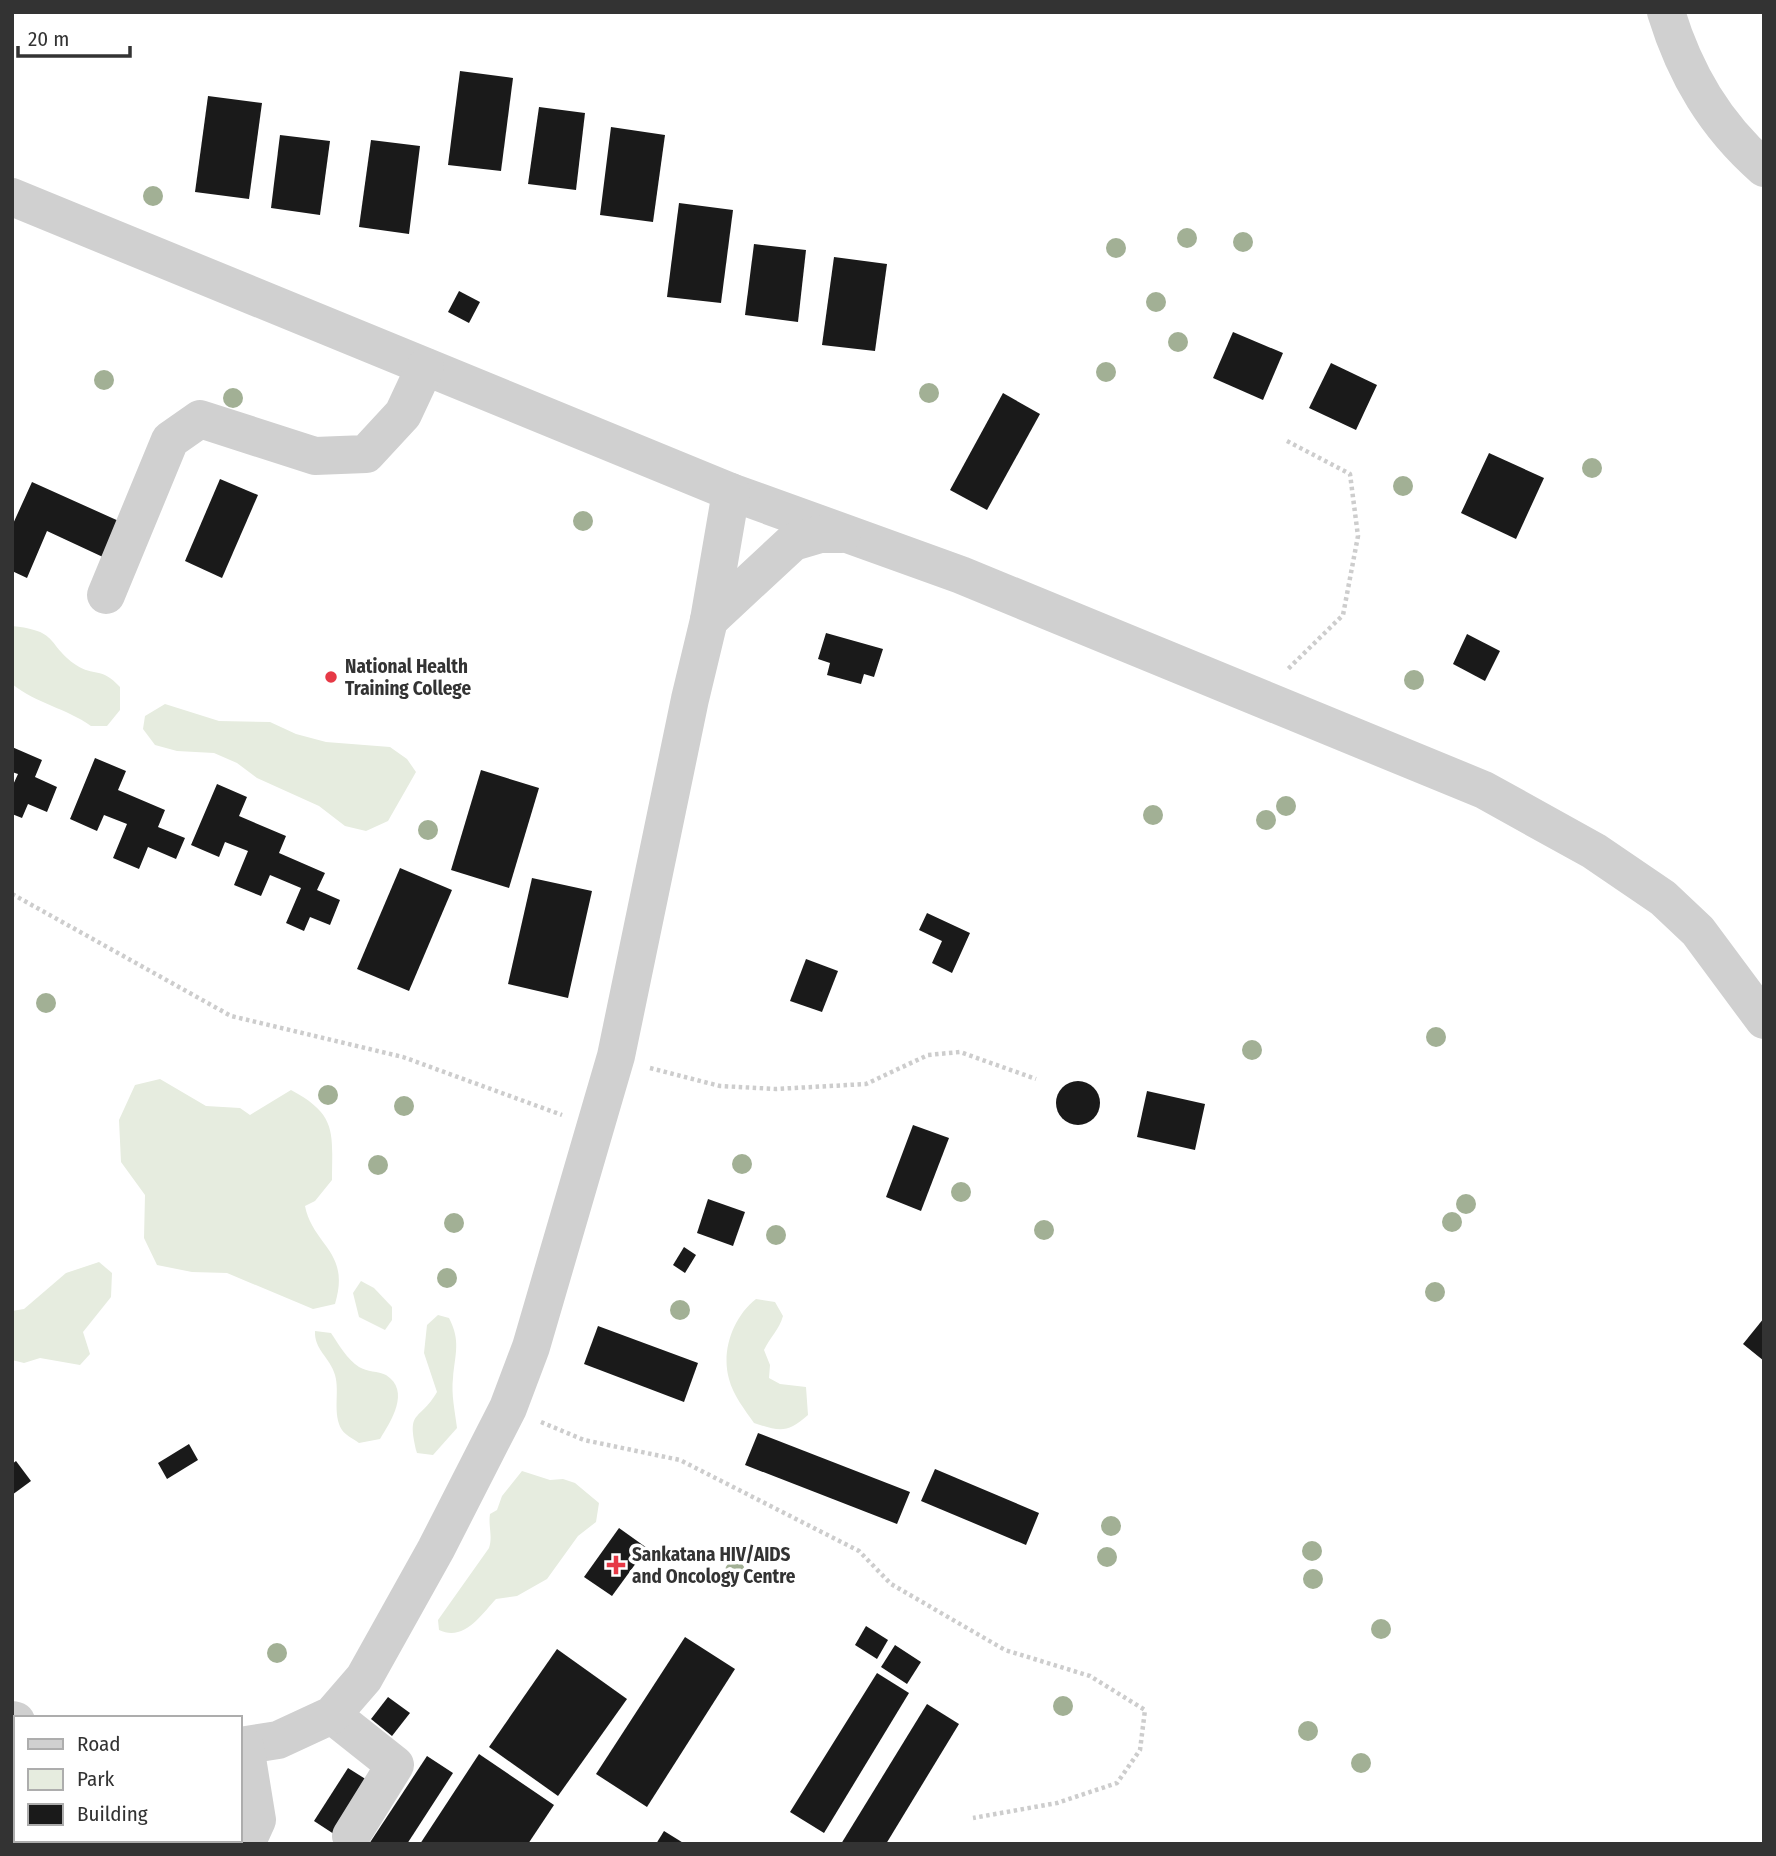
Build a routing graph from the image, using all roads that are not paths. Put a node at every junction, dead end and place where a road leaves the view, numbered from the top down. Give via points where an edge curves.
1 (1666, 12) edge
2 (1764, 168) edge
3 (12, 197) edge
4 (425, 367) junction
5 (731, 492) junction
6 (847, 534) junction
7 (106, 594) dead end
8 (709, 620) junction
9 (1764, 1020) edge
10 (332, 1715) junction
11 (242, 1746) edge
12 (351, 1836) dead end
13 (246, 1844) edge

1 - 2 street via 1676,47 1703,101 1740,147
3 - 4 street
4 - 5 street
4 - 7 street via 403,414 366,454 315,456 200,419 170,440
5 - 6 street
5 - 8 street
6 - 8 street via 820,534 793,542
6 - 9 street via 961,575 1484,790 1594,850 1663,898 1698,931
8 - 10 street via 616,1056 531,1347 508,1408 436,1549 364,1678
10 - 11 street via 278,1740
10 - 12 street via 395,1765
11 - 13 street via 257,1820

